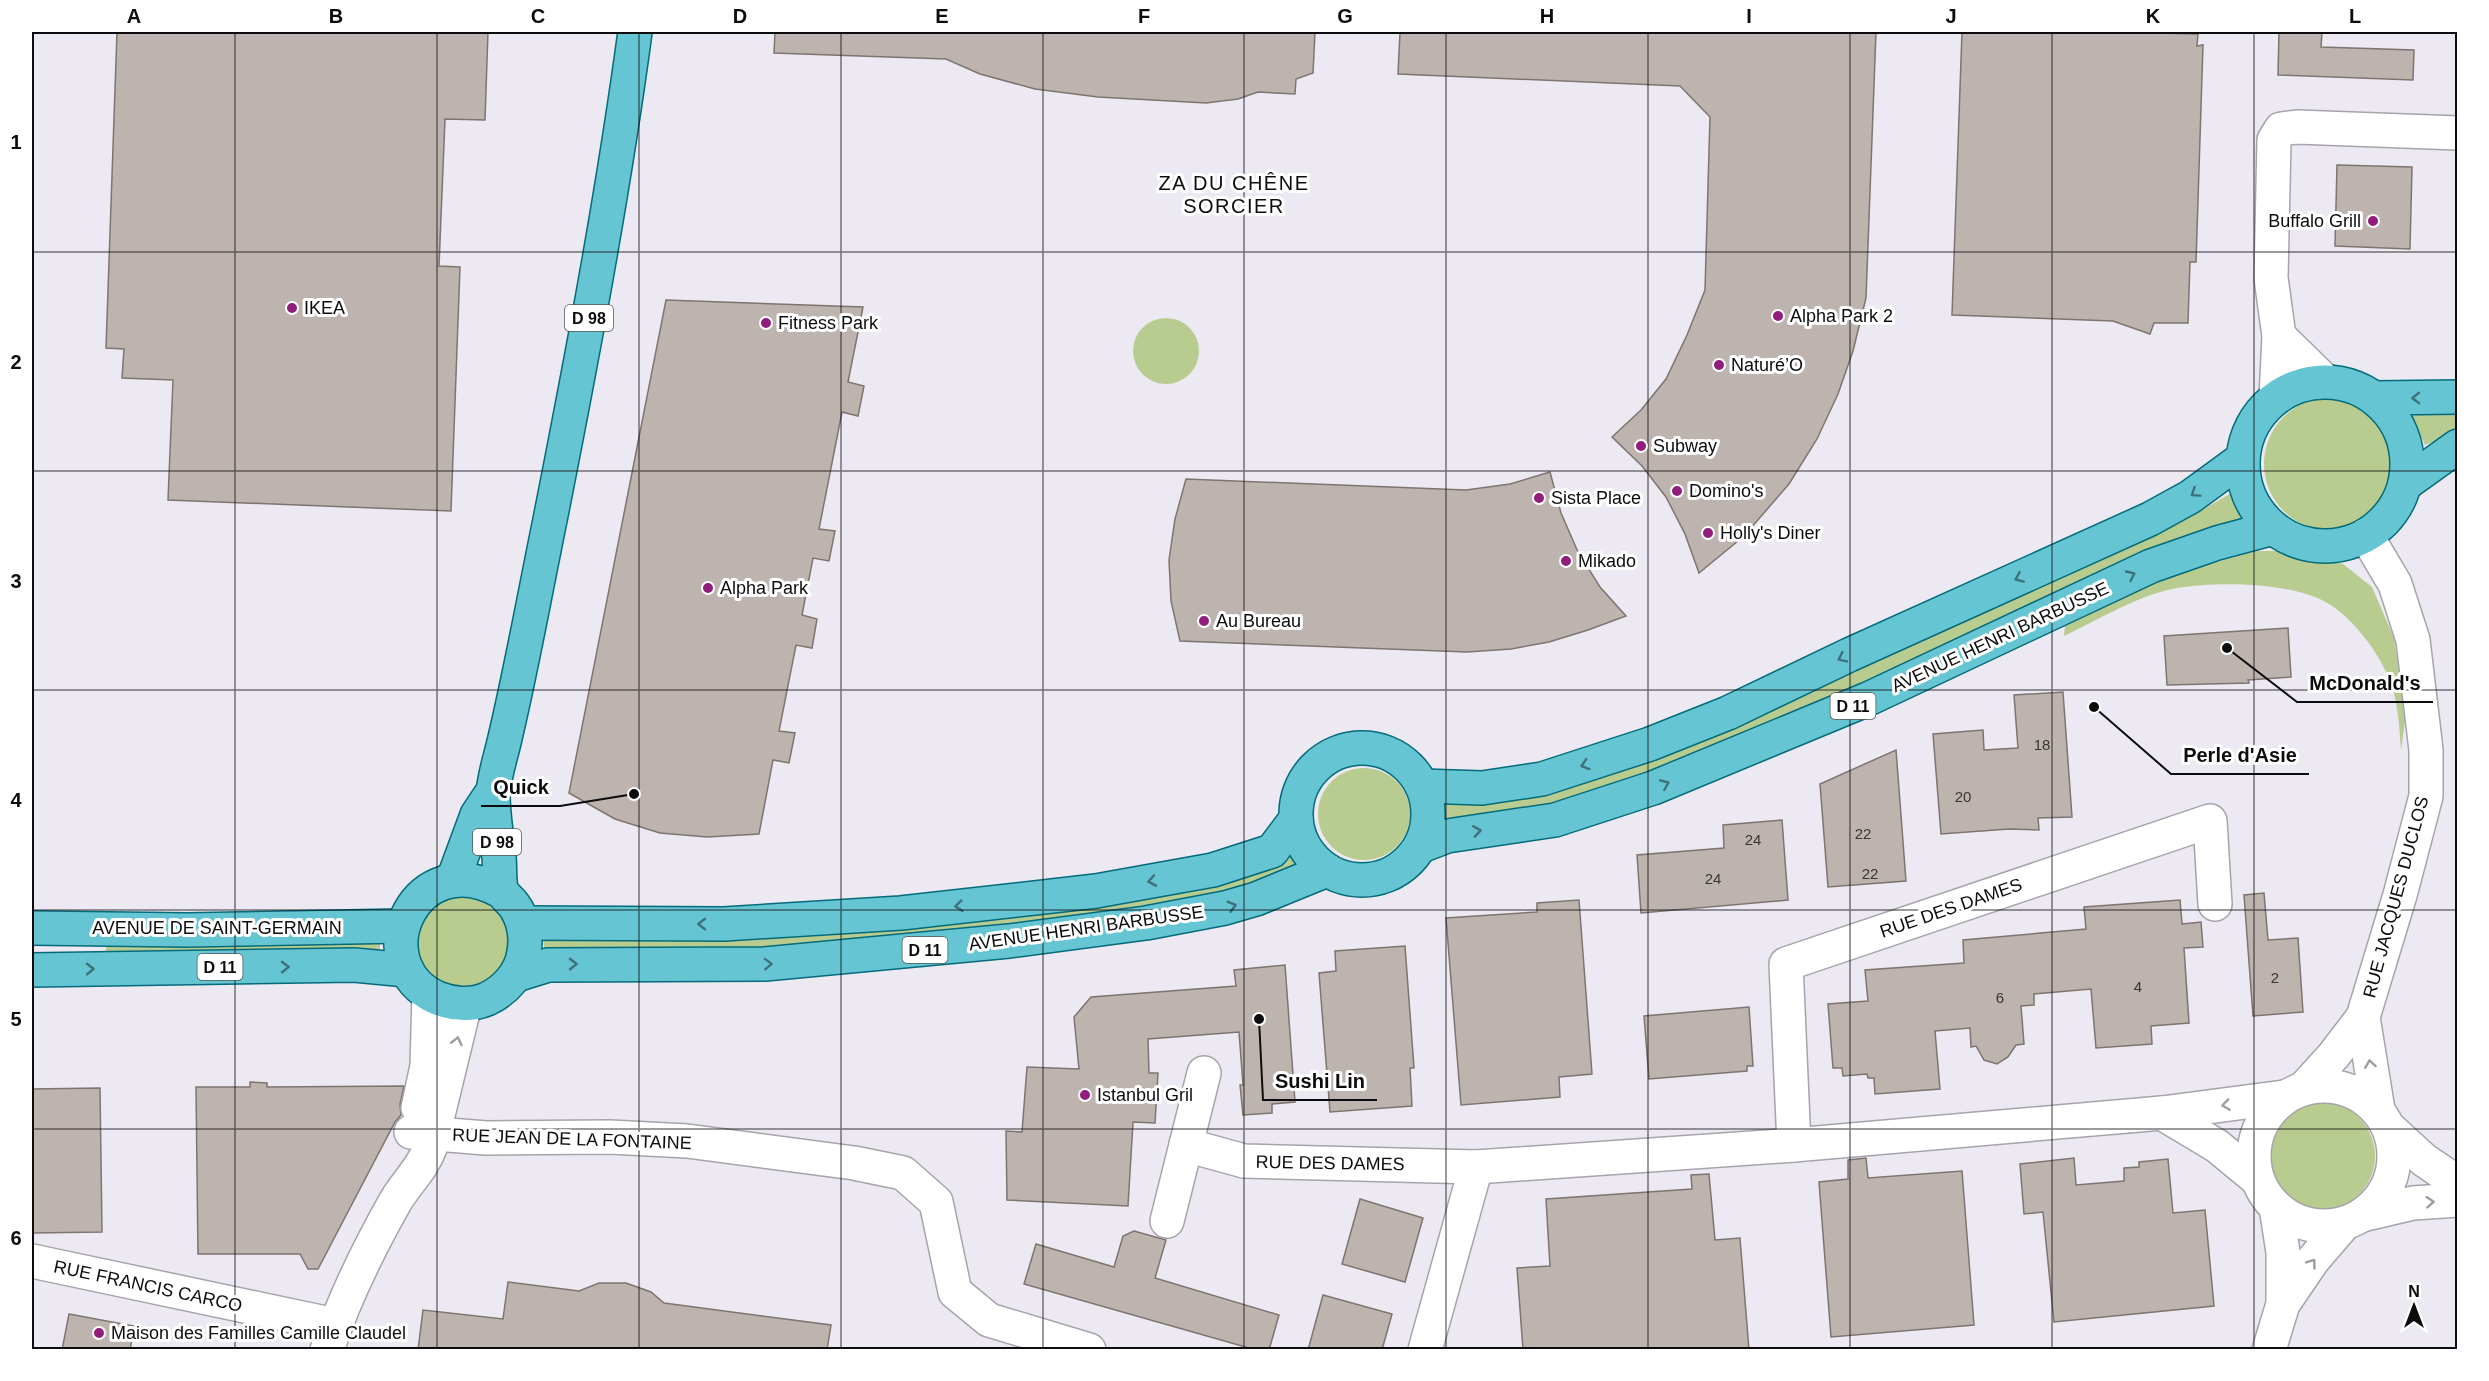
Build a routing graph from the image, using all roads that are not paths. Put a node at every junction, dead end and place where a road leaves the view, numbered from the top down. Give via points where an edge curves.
1 (635, 32) edge
2 (2457, 133) edge
3 (2279, 336) junction
4 (2325, 381) junction
5 (2276, 397) junction
6 (2375, 398) junction
7 (2457, 398) edge
8 (2457, 446) edge
9 (2242, 459) junction
10 (2405, 484) junction
11 (2273, 528) junction
12 (2366, 535) junction
13 (1422, 786) junction
14 (493, 791) junction
15 (1296, 819) junction
16 (1421, 846) junction
17 (1327, 870) junction
18 (453, 880) junction
19 (502, 892) junction
20 (2215, 904) dead end
21 (523, 923) junction
22 (403, 926) junction
23 (32, 928) edge
24 (32, 970) edge
25 (408, 970) junction
26 (516, 975) junction
27 (429, 994) junction
28 (465, 1004) junction
29 (2363, 1017) junction
30 (1204, 1072) dead end
31 (447, 1078) junction
32 (2294, 1092) junction
33 (2162, 1113) junction
34 (2383, 1119) junction
35 (425, 1138) junction
36 (478, 1138) junction
37 (1186, 1145) junction
38 (1794, 1145) junction
39 (1476, 1167) junction
40 (2257, 1179) junction
41 (2457, 1183) edge
42 (2457, 1200) edge
43 (2276, 1207) junction
44 (2353, 1219) junction
45 (1167, 1221) dead end
46 (32, 1261) edge
47 (353, 1279) junction
48 (2283, 1304) junction
49 (331, 1337) edge
50 (1089, 1350) edge
51 (1425, 1350) edge
52 (2269, 1350) edge

1 - 14 main road, D 98 via 582,359
2 - 3 street via 2281,129 2274,140 2271,278
3 - 4 street
3 - 5 street
4 - 5 main road via 2300,386
4 - 6 main road via 2352,386
5 - 9 main road via 2259,414 2247,435
7 -> 6 main road
6 - 10 main road via 2392,416 2403,437 2407,460
8 - 10 main road
9 - 11 main road via 2244,484 2254,506
9 -> 13 main road, D 11 via 2190,497 2150,519 1728,713 1650,744 1542,779 1482,788
10 - 12 main road via 2383,522
11 - 12 main road via 2291,539 2316,546 2342,544
16 -> 11 main road, AVENUE HENRI BARBUSSE / D 11 via 1457,834 1555,820 1653,789 1868,699 2151,566
12 - 29 street, RUE JACQUES DUCLOS via 2396,584 2413,640 2426,750 2426,796
13 - 15 main road via 1408,767 1389,754 1355,748 1338,752 1322,761 1307,777 1298,797
13 - 16 main road via 1428,820
14 - 18 main road, D 98 via 477,815
14 - 19 main road, D 98
15 - 17 main road via 1311,856
15 -> 21 main road, AVENUE HENRI BARBUSSE / D 11 via 1272,851 1214,870 1096,891 901,913 724,924
16 - 17 main road via 1400,868 1383,877 1345,878
26 -> 17 main road, AVENUE HENRI BARBUSSE / D 11 via 548,965 765,964 1009,941 1226,908
18 - 19 main road via 487,884
18 - 22 main road via 421,896
19 - 21 main road
20 - 38 street, RUE DES DAMES via 2210,821 1786,964
21 - 26 main road via 526,942
22 - 23 main road, AVENUE DE SAINT-GERMAIN / D 11
22 - 25 main road via 402,956
24 -> 25 main road, AVENUE DE SAINT-GERMAIN / D 11 via 354,965
25 - 27 main road
26 - 28 main road via 501,992
27 - 28 main road via 446,1002
27 - 35 street via 422,1096
31 -> 28 street
29 - 32 street, RUE JACQUES DUCLOS via 2334,1055
34 -> 29 street, RUE JACQUES DUCLOS
30 - 37 street
31 - 35 street
31 - 36 street via 453,1115
32 -> 33 street, RUE DES DAMES
32 - 34 street via 2324,1085 2344,1088 2363,1096
32 - 40 street, RUE JACQUES DUCLOS via 2263,1119 2253,1148
33 - 38 street, RUE DES DAMES
33 - 40 street via 2217,1146
34 - 41 street via 2424,1160
34 - 44 street, RUE JACQUES DUCLOS via 2394,1147 2391,1176 2377,1202
35 - 36 street, RUE JEAN DE LA FONTAINE via 449,1151
35 - 47 street via 424,1164 397,1199
35 - 47 street via 397,1169 366,1223
36 - 50 street, RUE JEAN DE LA FONTAINE via 687,1141 903,1173 936,1202 955,1292 989,1320
37 - 39 street, RUE DES DAMES via 1244,1161
37 - 45 street
38 - 39 street, RUE DES DAMES
39 - 51 street
40 - 43 street, RUE JACQUES DUCLOS
44 -> 42 street via 2413,1203
43 - 44 street, RUE JACQUES DUCLOS via 2290,1218 2308,1224 2326,1226
43 - 48 street, RUE JACQUES DUCLOS via 2283,1252
48 -> 44 street, RUE JACQUES DUCLOS via 2313,1260
46 - 49 street, RUE FRANCIS CARCO
47 - 49 street
48 - 52 street, RUE JACQUES DUCLOS

